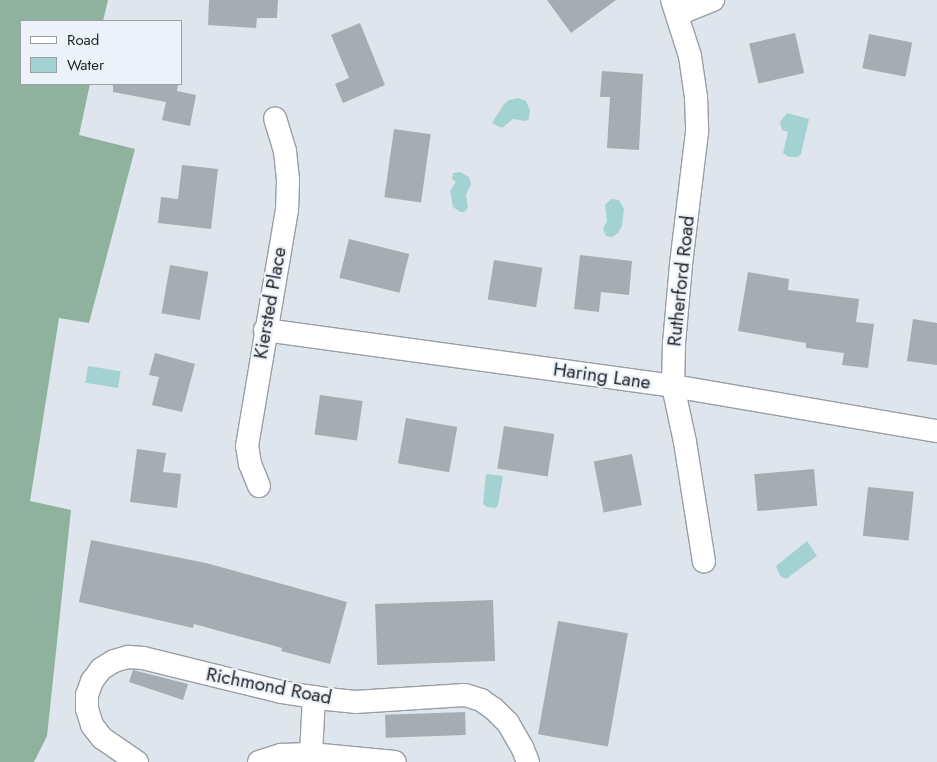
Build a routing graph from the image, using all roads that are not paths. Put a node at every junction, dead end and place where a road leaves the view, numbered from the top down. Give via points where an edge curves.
1 (713, 0) edge
2 (675, 7) edge
3 (275, 120) dead end
4 (265, 330) junction
5 (673, 386) junction
6 (937, 431) edge
7 (259, 486) dead end
8 (704, 562) dead end
9 (314, 697) junction
10 (311, 754) junction
11 (137, 762) edge
12 (259, 762) edge
13 (395, 762) edge
14 (528, 762) edge

1 - 2 street
2 - 5 street, Rutherford Road via 690,56 697,132 681,266
3 - 4 street, Kiersted Place via 285,151 288,180
4 - 5 street, Haring Lane
4 - 7 street, Kiersted Place via 247,446
5 - 6 street, Haring Lane
5 - 8 street, Rutherford Road
9 - 10 street
9 - 11 street, Richmond Road via 143,658 128,657 114,661 101,669 92,681 87,709 92,725 102,738
9 - 14 street, Richmond Road via 355,702 465,695 481,700 508,723
10 - 12 street via 281,755
10 - 13 street

